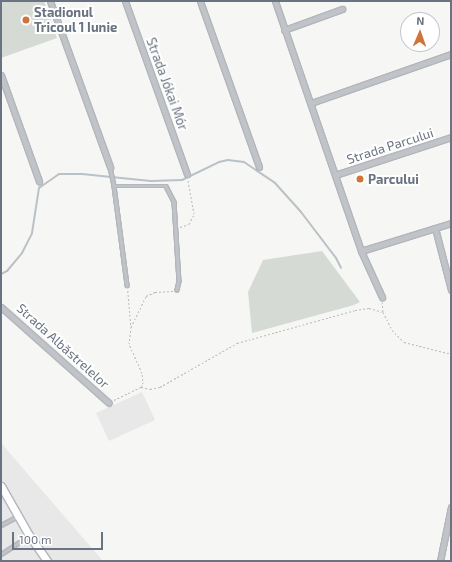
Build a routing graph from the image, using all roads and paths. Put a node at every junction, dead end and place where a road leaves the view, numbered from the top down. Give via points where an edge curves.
1 (50, 1) edge
2 (125, 1) edge
3 (200, 1) edge
4 (275, 1) edge
5 (342, 9) dead end
6 (284, 30) junction
7 (451, 54) edge
8 (1, 75) edge
9 (2, 82) edge
10 (311, 103) junction
11 (451, 137) edge
12 (110, 167) joint
13 (259, 167) dead end
14 (187, 174) joint
15 (335, 175) junction
16 (39, 181) dead end
17 (114, 186) junction
18 (451, 223) edge
19 (435, 228) junction
20 (176, 229) junction
21 (361, 251) junction
22 (127, 285) joint
23 (177, 290) joint
24 (451, 290) edge
25 (382, 297) joint
26 (1, 307) edge
27 (383, 312) junction
28 (131, 328) junction
29 (451, 354) edge
30 (141, 387) junction
31 (109, 402) joint
32 (1, 486) edge
33 (451, 507) edge
34 (18, 516) junction
35 (1, 526) edge
36 (29, 535) junction
37 (1, 554) edge
38 (47, 561) edge
39 (440, 561) edge

1 - 12 street
2 - 14 street, Strada Jókai Mór
3 - 13 street
4 - 6 street
5 - 6 street
6 - 10 street
7 - 10 street
8 - 9 street
9 - 16 street
10 - 15 street
11 - 15 street, Strada Parcului
12 - 17 lane
14 - 20 path via 194,214 189,224
15 - 21 street
17 - 20 lane via 166,186 174,202
17 - 22 lane
18 - 19 street
19 - 21 street
19 - 24 street
20 - 23 lane via 179,281
21 - 25 street
22 - 28 path
23 - 28 path via 155,292 146,296
25 - 27 path
26 - 31 street, Strada Albăstrelelor
27 - 29 path via 392,330 404,342
27 - 30 path via 369,308 354,310 237,343 160,387
28 - 30 path via 129,344 142,373
30 - 31 path
32 - 34 street
33 - 39 street
34 - 35 lane
34 - 36 street
36 - 37 lane
36 - 38 street

